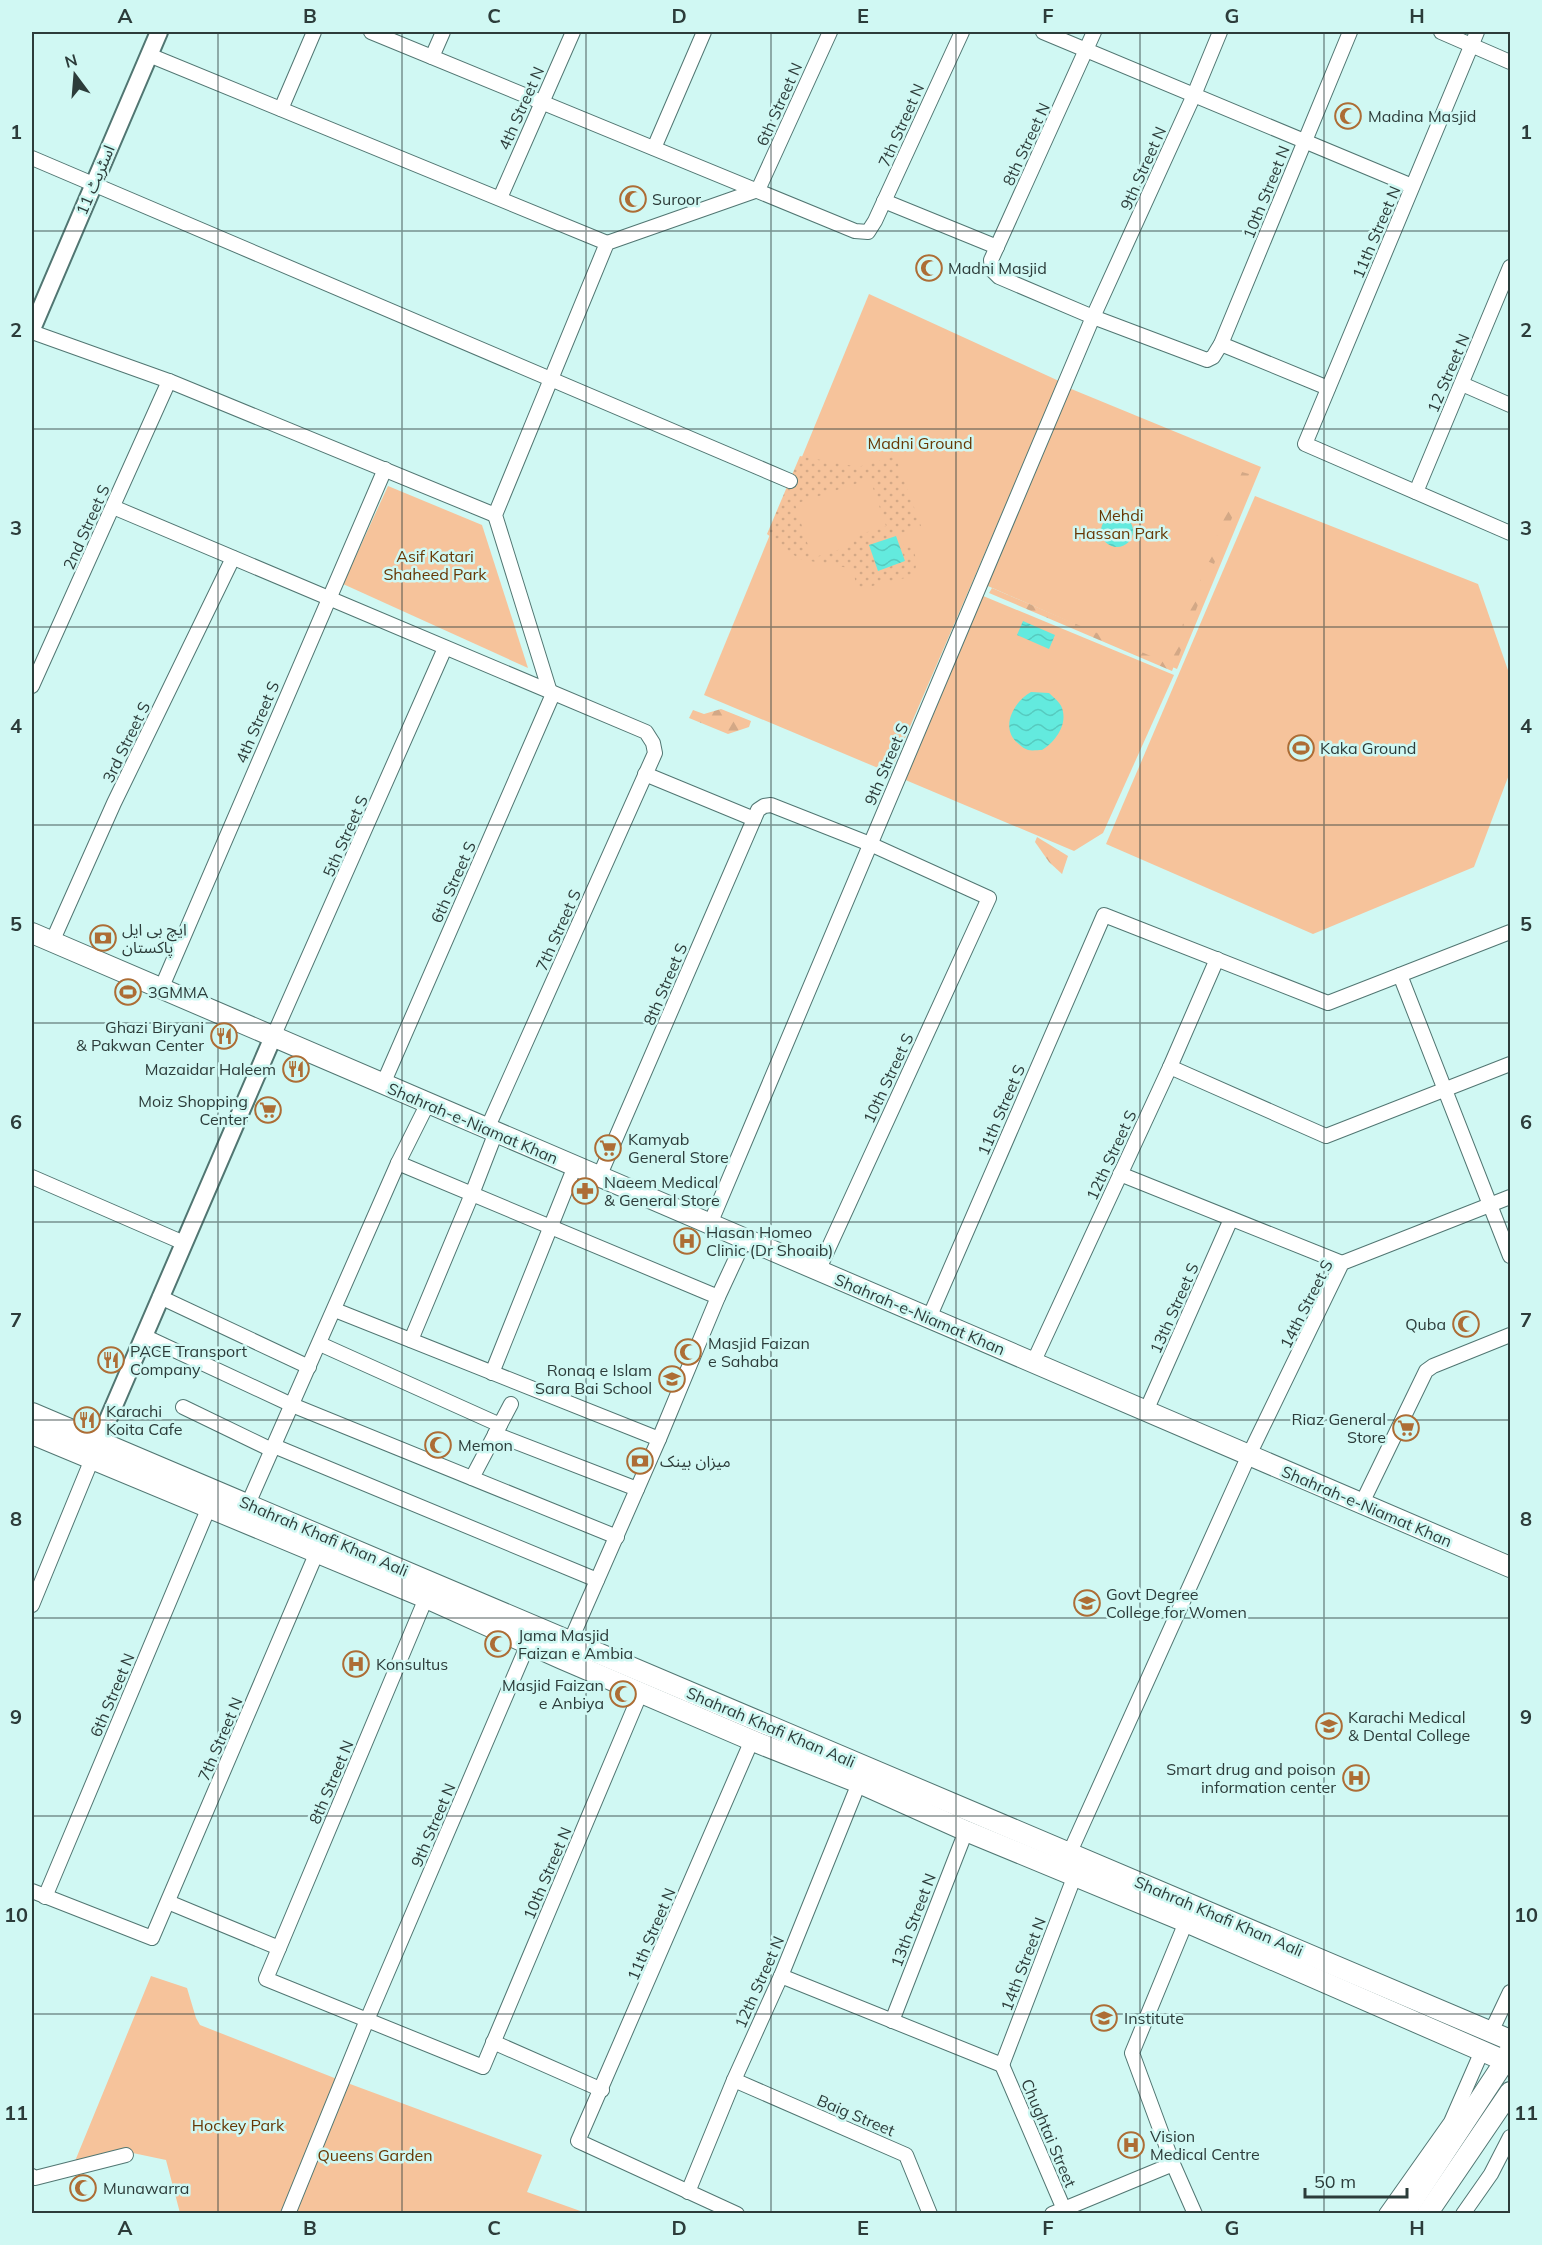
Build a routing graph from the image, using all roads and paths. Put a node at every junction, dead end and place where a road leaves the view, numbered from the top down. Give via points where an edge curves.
1 (159, 32) edge
2 (314, 32) edge
3 (371, 32) edge
4 (443, 32) edge
5 (573, 32) edge
6 (704, 32) edge
7 (830, 32) edge
8 (962, 32) edge
9 (1043, 32) edge
10 (1094, 32) edge
11 (1220, 32) edge
12 (1350, 32) edge
13 (1441, 32) edge
14 (1477, 32) edge
15 (1471, 45) junction
16 (1086, 50) junction
17 (149, 55) junction
18 (432, 57) junction
19 (1510, 62) edge
20 (1194, 95) junction
21 (542, 100) junction
22 (281, 109) junction
23 (1305, 141) junction
24 (654, 148) junction
25 (32, 158) edge
26 (93, 184) junction
27 (1412, 186) junction
28 (758, 190) junction
29 (500, 198) junction
30 (884, 201) junction
31 (607, 243) junction
32 (997, 247) junction
33 (1510, 269) edge
34 (1093, 317) junction
35 (32, 330) edge
36 (1221, 344) junction
37 (551, 380) junction
38 (169, 381) junction
39 (1461, 384) junction
40 (1328, 388) junction
41 (1510, 405) edge
42 (385, 469) junction
43 (790, 481) dead end
44 (1416, 492) junction
45 (113, 507) junction
46 (495, 515) junction
47 (1510, 533) edge
48 (233, 558) junction
49 (328, 598) junction
50 (445, 648) junction
51 (32, 686) edge
52 (551, 693) junction
53 (645, 774) junction
54 (754, 819) junction
55 (870, 844) junction
56 (1510, 932) edge
57 (32, 933) edge
58 (52, 942) junction
59 (1217, 959) junction
60 (1400, 975) junction
61 (161, 989) junction
62 (273, 1036) junction
63 (1510, 1064) edge
64 (1170, 1067) junction
65 (383, 1084) junction
66 (1444, 1090) junction
67 (428, 1103) junction
68 (491, 1130) junction
69 (398, 1163) junction
70 (575, 1166) junction
71 (1120, 1174) junction
72 (32, 1177) edge
73 (599, 1177) junction
74 (472, 1194) junction
75 (1510, 1197) edge
76 (1491, 1205) junction
77 (1231, 1219) junction
78 (710, 1224) junction
79 (551, 1227) junction
80 (745, 1239) junction
81 (184, 1243) junction
82 (1510, 1256) edge
83 (1342, 1263) junction
84 (818, 1271) junction
85 (160, 1297) junction
86 (718, 1297) junction
87 (335, 1310) junction
88 (929, 1318) junction
89 (1510, 1335) edge
90 (144, 1336) junction
91 (411, 1340) junction
92 (320, 1344) junction
93 (1033, 1363) junction
94 (309, 1367) junction
95 (492, 1373) junction
96 (510, 1404) dead end
97 (292, 1405) junction
98 (183, 1407) dead end
99 (1146, 1411) junction
100 (32, 1413) edge
101 (497, 1429) junction
102 (32, 1434) edge
103 (659, 1439) junction
104 (273, 1448) junction
105 (95, 1450) junction
106 (1249, 1455) junction
107 (472, 1478) junction
108 (637, 1488) junction
109 (1362, 1503) junction
110 (248, 1504) junction
111 (209, 1507) junction
112 (617, 1537) junction
113 (317, 1552) junction
114 (1510, 1567) edge
115 (597, 1580) junction
116 (426, 1598) junction
117 (32, 1605) edge
118 (528, 1644) junction
119 (562, 1645) junction
120 (641, 1692) junction
121 (766, 1724) junction
122 (755, 1741) junction
123 (860, 1783) junction
124 (969, 1824) junction
125 (1070, 1852) junction
126 (1076, 1875) junction
127 (35, 1893) edge
128 (168, 1902) junction
129 (1186, 1922) junction
130 (279, 1948) junction
131 (781, 1976) junction
132 (1510, 1992) edge
133 (367, 2019) junction
134 (892, 2021) junction
135 (1491, 2032) junction
136 (1510, 2040) edge
137 (494, 2042) junction
138 (1482, 2051) junction
139 (1509, 2058) edge
140 (1002, 2065) junction
141 (734, 2080) junction
142 (602, 2090) junction
143 (1510, 2092) edge
144 (1510, 2137) edge
145 (126, 2155) dead end
146 (1173, 2164) junction
147 (32, 2176) edge
148 (688, 2192) junction
149 (1060, 2212) edge
150 (288, 2214) edge
151 (737, 2214) edge
152 (930, 2214) edge
153 (1195, 2214) edge
154 (1386, 2214) edge
155 (1404, 2214) edge
156 (1427, 2214) edge
157 (1463, 2214) edge

1 - 17 street, اسٹریٹ 11
2 - 22 street
3 - 18 street
4 - 18 street
5 - 21 street, 4th Street N
6 - 24 street
7 - 28 street, 6th Street N
8 - 30 street, 7th Street N
9 - 16 street
10 - 16 street, 8th Street N
11 - 20 street, 9th Street N
12 - 23 street, 10th Street N
13 - 15 street
14 - 15 street, 11th Street N
15 - 19 street
15 - 27 street, 11th Street N
16 - 20 street
16 - 32 street, 8th Street N
17 - 22 street
17 - 26 street, اسٹریٹ 11
18 - 21 street
20 - 23 street
20 - 34 street, 9th Street N
21 - 24 street
21 - 29 street, 4th Street N
22 - 29 street
23 - 27 street
23 - 36 street, 10th Street N
24 - 28 street
25 - 26 street
26 - 35 street, اسٹریٹ 11
26 - 37 street
27 - 40 street, 11th Street N
28 - 30 street, 7th Street N via 855,231 868,232
28 - 31 street
29 - 31 street
30 - 32 street
31 - 37 street
32 - 34 street, 8th Street N via 991,260 992,270 999,277
33 - 39 street, 12 Street N
34 - 36 street, 10th Street N via 1207,360
34 - 55 street, 9th Street S
35 - 38 street
36 - 40 street
37 - 43 street
37 - 46 street
38 - 42 street
38 - 45 street, 2nd Street S
39 - 41 street
39 - 44 street, 12 Street N
40 - 44 street, 11th Street N via 1305,444
42 - 46 street
42 - 49 street, 4th Street S
44 - 47 street
45 - 48 street
45 - 51 street, 2nd Street S
46 - 52 street
48 - 49 street
48 - 58 street, 3rd Street S via 114,803
49 - 50 street
49 - 61 street, 4th Street S
50 - 52 street
50 - 62 street, 5th Street S
52 - 53 street, 7th Street S via 646,732 655,753
52 - 65 street, 6th Street S
53 - 54 street
53 - 68 street, 7th Street S
54 - 55 street, 8th Street S via 758,810 771,805
54 - 73 street, 8th Street S
55 - 78 street, 9th Street S
55 - 84 street, 10th Street S via 989,898
56 - 60 street
57 - 58 main road, Shahrah-e-Niamat Khan
58 - 61 main road, Shahrah-e-Niamat Khan
59 - 60 street via 1328,1003
59 - 64 street, 12th Street S
59 - 88 street, 11th Street S via 1104,915
60 - 66 street
61 - 62 main road, Shahrah-e-Niamat Khan
62 - 65 main road, Shahrah-e-Niamat Khan
62 - 81 street
63 - 66 street
64 - 66 street via 1326,1136
64 - 71 street, 12th Street S
65 - 67 main road, Shahrah-e-Niamat Khan
66 - 76 street
67 - 68 main road, Shahrah-e-Niamat Khan
67 - 69 street
68 - 70 main road, Shahrah-e-Niamat Khan
68 - 74 street, 7th Street S
69 - 74 street
69 - 87 street
70 - 73 main road, Shahrah-e-Niamat Khan
70 - 79 street
71 - 77 street
71 - 93 street, 12th Street S
72 - 81 street
73 - 78 main road, Shahrah-e-Niamat Khan
74 - 79 street
74 - 91 street, 7th Street S
75 - 76 street, 14th Street S
76 - 82 street
76 - 83 street, 14th Street S
77 - 83 street
77 - 99 street, 13th Street S
78 - 80 main road, Shahrah-e-Niamat Khan
79 - 86 street
79 - 95 street
80 - 84 main road, Shahrah-e-Niamat Khan
80 - 86 street
81 - 85 street
83 - 106 street, 14th Street S
84 - 88 main road, Shahrah-e-Niamat Khan
85 - 90 street
85 - 94 street
86 - 103 street
87 - 91 street
87 - 92 street
88 - 93 main road, Shahrah-e-Niamat Khan
89 - 109 street via 1426,1371
90 - 97 street
90 - 105 street
91 - 95 street
92 - 94 street
92 - 101 street
93 - 99 main road, Shahrah-e-Niamat Khan
94 - 97 street
95 - 103 street
96 - 101 street
97 - 104 street
97 - 107 street
98 - 104 street
99 - 106 main road, Shahrah-e-Niamat Khan
100 - 105 main road, Shahrah Khafi Khan Aali
101 - 107 street
101 - 108 street
102 - 105 main road, Shahrah Khafi Khan Aali
103 - 108 street
104 - 110 street
104 - 115 street
105 - 110 main road, Shahrah Khafi Khan Aali
105 - 111 main road, Shahrah Khafi Khan Aali
105 - 117 street
106 - 109 main road, Shahrah-e-Niamat Khan
106 - 125 street, 14th Street S
107 - 112 street
108 - 112 street
109 - 114 main road, Shahrah-e-Niamat Khan
110 - 119 main road, Shahrah Khafi Khan Aali
111 - 113 main road, Shahrah Khafi Khan Aali
111 - 127 street, 6th Street N
112 - 115 street
113 - 116 main road, Shahrah Khafi Khan Aali
113 - 128 street, 7th Street N
115 - 119 street
116 - 118 main road, Shahrah Khafi Khan Aali
116 - 130 street, 8th Street N
118 - 119 main road, Shahrah Khafi Khan Aali
118 - 133 street, 9th Street N
119 - 120 main road, Shahrah Khafi Khan Aali
119 - 121 main road, Shahrah Khafi Khan Aali
120 - 122 main road, Shahrah Khafi Khan Aali
120 - 137 street, 10th Street N
121 - 122 main road
121 - 124 main road, Shahrah Khafi Khan Aali
122 - 123 main road, Shahrah Khafi Khan Aali
122 - 142 street, 11th Street N
123 - 124 main road, Shahrah Khafi Khan Aali
123 - 131 street, 12th Street N
124 - 125 main road, Shahrah Khafi Khan Aali
124 - 126 main road, Shahrah Khafi Khan Aali
124 - 134 street, 13th Street N
125 - 135 main road, Shahrah Khafi Khan Aali
126 - 129 main road, Shahrah Khafi Khan Aali
126 - 140 street, 14th Street N
127 - 128 street, 7th Street N via 152,1938
128 - 130 street
129 - 138 main road, Shahrah Khafi Khan Aali
129 - 146 street via 1132,2053
130 - 133 street, 8th Street N via 266,1979
131 - 134 street
131 - 141 street, 12th Street N
132 - 135 street
133 - 137 street, 10th Street N via 483,2067
133 - 150 street, 9th Street N
134 - 140 street
135 - 136 main road, Shahrah Khafi Khan Aali
137 - 142 street
138 - 139 main road, Shahrah Khafi Khan Aali
138 - 154 street via 1451,2122
139 - 155 main road
140 - 149 street, Chughtai Street
141 - 148 street, 12th Street N
141 - 152 street, Baig Street via 906,2155
142 - 148 street, 11th Street N via 578,2141
143 - 156 main road
144 - 157 street via 1491,2174
145 - 147 street
146 - 149 street
146 - 153 street
148 - 151 street

